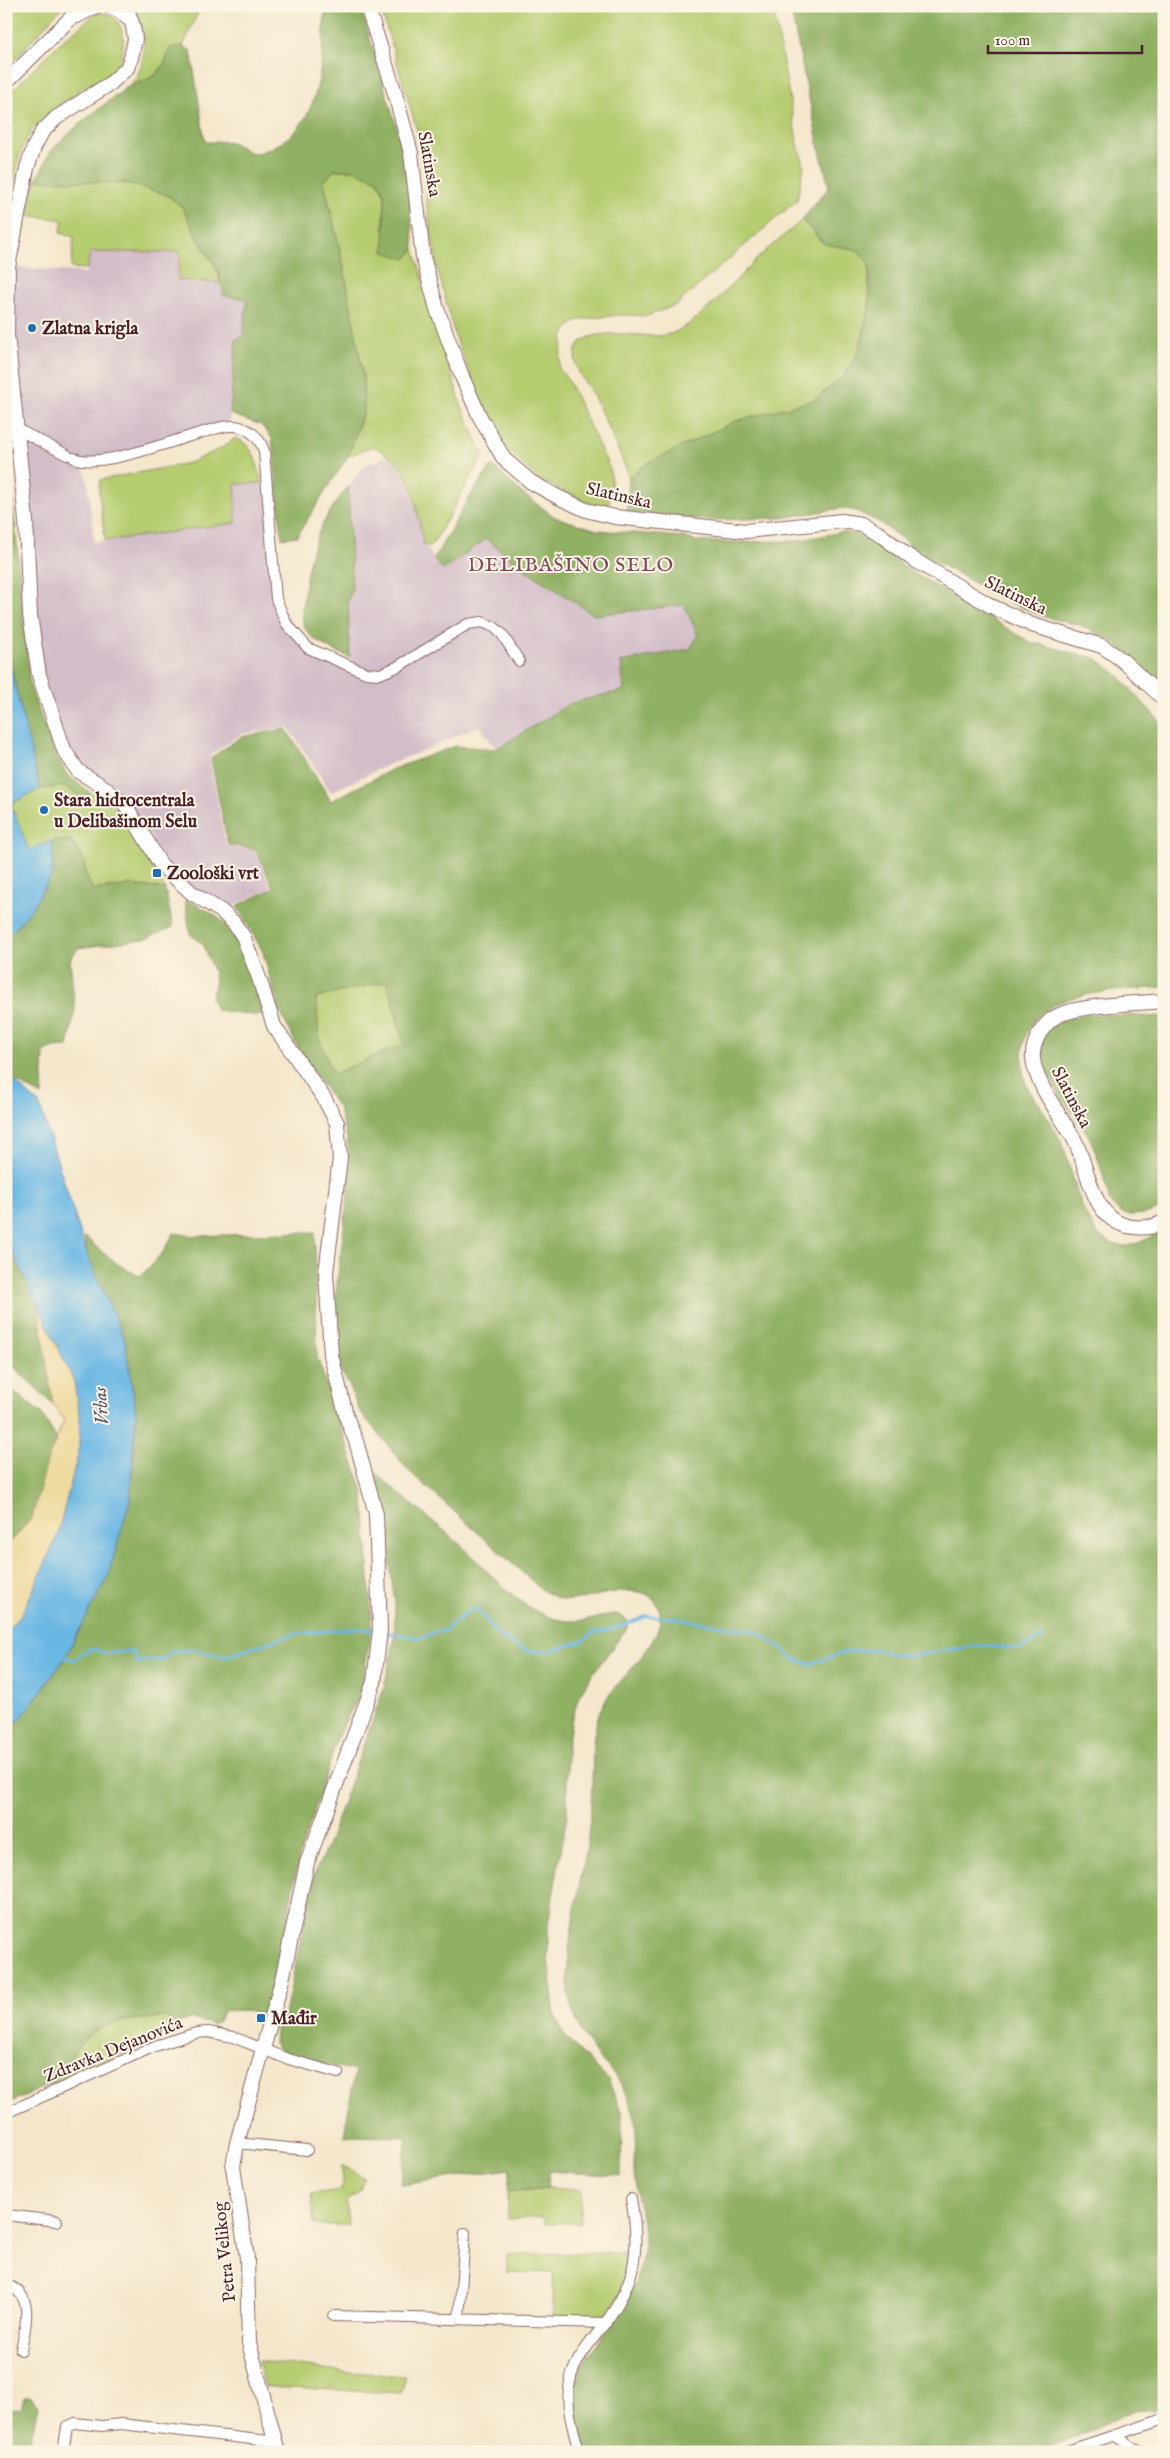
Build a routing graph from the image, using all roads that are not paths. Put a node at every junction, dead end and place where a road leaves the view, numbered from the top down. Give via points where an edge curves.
1 (83, 6) edge
2 (96, 6) edge
3 (110, 6) edge
4 (126, 6) edge
5 (367, 6) edge
6 (132, 23) junction
7 (66, 24) junction
8 (6, 82) edge
9 (17, 430) junction
10 (519, 661) dead end
11 (1164, 699) edge
12 (1164, 1001) edge
13 (1164, 1222) edge
14 (262, 2049) junction
15 (338, 2073) dead end
16 (6, 2113) edge
17 (237, 2143) junction
18 (307, 2150) dead end
19 (631, 2199) dead end
20 (6, 2215) edge
21 (58, 2221) dead end
22 (465, 2233) dead end
23 (6, 2284) edge
24 (333, 2316) dead end
25 (459, 2319) junction
26 (606, 2322) junction
27 (21, 2350) dead end
28 (1164, 2419) edge
29 (1114, 2435) junction
30 (277, 2447) edge
31 (64, 2452) edge
32 (579, 2452) edge
33 (1064, 2452) edge
34 (1140, 2452) edge

1 - 7 street
2 - 7 street via 81,12
3 - 6 street
4 - 6 street, Petra Velikog
5 - 11 street, Slatinska via 411,153 423,257 437,309 480,417 504,459 531,482 558,497 586,510 615,517 746,531 833,522 861,524 991,606 1032,625 1102,646
6 - 9 street, Petra Velikog via 134,48 126,68 111,83 56,118 42,132 27,168 8,267 7,334
7 - 8 street
9 - 10 street via 82,462 120,457 229,426 253,432 260,440 266,463 276,599 286,622 308,648 366,673 380,674 468,624 482,622 502,634
9 - 14 street, Petra Velikog via 26,521 30,615 39,675 64,750 78,772 126,806 161,865 192,893 233,922 250,953 274,1026 324,1098 336,1124 340,1158 327,1265 328,1319 332,1355 345,1412 376,1514 380,1634 374,1682 308,1863 282,1980
12 - 13 street, Slatinska via 1100,1006 1054,1017 1035,1042 1033,1058 1051,1101 1078,1147 1088,1179 1105,1212 1121,1224 1136,1228
14 - 15 street, Zdravka Dejanovića
14 - 16 street, Zdravka Dejanovića via 220,2034 191,2034 155,2046
14 - 17 street, Petra Velikog
17 - 18 street
17 - 30 street, Petra Velikog via 233,2167 247,2258 249,2343
19 - 26 street via 637,2233 635,2260 627,2288
20 - 21 street
22 - 25 street
23 - 27 street via 21,2294 27,2308
24 - 25 street
25 - 26 street
26 - 32 street via 586,2348 568,2389 570,2416
28 - 29 street
29 - 33 street
29 - 34 street
30 - 31 street via 121,2424 75,2423 68,2427

